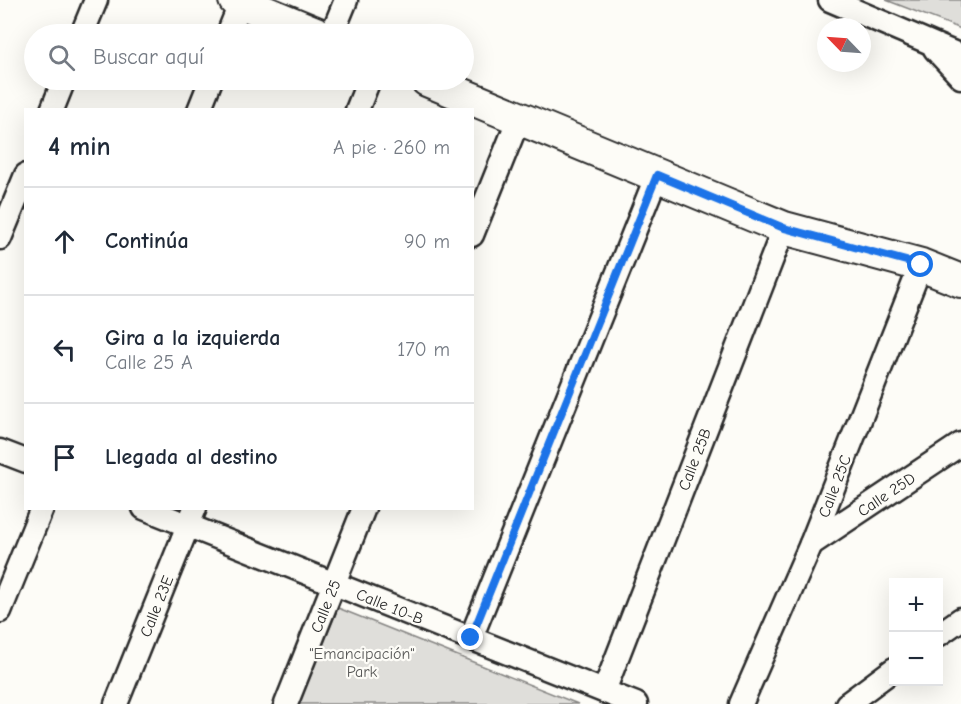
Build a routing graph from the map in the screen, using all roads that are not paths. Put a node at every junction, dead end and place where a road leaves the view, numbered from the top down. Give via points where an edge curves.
1 (96, 0) edge
2 (346, 0) edge
3 (832, 0) edge
4 (238, 1) edge
5 (86, 24) edge
6 (231, 24) edge
7 (294, 24) edge
8 (336, 24) edge
9 (930, 43) junction
10 (961, 56) edge
11 (961, 77) edge
12 (60, 90) edge
13 (207, 90) edge
14 (365, 90) edge
15 (451, 90) edge
16 (53, 108) edge
17 (200, 108) edge
18 (358, 108) edge
19 (519, 118) junction
20 (657, 175) junction
21 (24, 180) edge
22 (784, 228) junction
23 (474, 230) edge
24 (0, 238) edge
25 (921, 265) junction
26 (961, 282) edge
27 (961, 444) edge
28 (0, 451) edge
29 (24, 460) edge
30 (41, 510) edge
31 (155, 510) edge
32 (363, 510) edge
33 (192, 517) edge
34 (811, 544) junction
35 (334, 584) junction
36 (0, 611) edge
37 (961, 619) edge
38 (943, 632) edge
39 (471, 638) junction
40 (889, 673) edge
41 (604, 691) junction
42 (116, 704) edge
43 (286, 704) edge
44 (636, 704) edge
45 (741, 704) edge
46 (847, 704) edge

1 - 5 street
2 - 8 street
3 - 9 street
4 - 6 street
4 - 7 street
9 - 10 street
9 - 11 street
12 - 16 street
13 - 17 street
14 - 18 street
15 - 19 street
19 - 20 street
19 - 23 street
20 - 22 street
20 - 39 street
21 - 24 street
22 - 25 street
22 - 41 street, Calle 25B
25 - 26 street
25 - 34 street, Calle 25C
27 - 34 street, Calle 25D
28 - 29 street
30 - 36 street
31 - 33 street, Calle 10-B
32 - 35 street, Calle 25
33 - 35 street, Calle 10-B
33 - 42 street, Calle 23E
34 - 45 street, Calle 25C
35 - 39 street, Calle 10-B
35 - 43 street, Calle 25
37 - 38 street
39 - 41 street, Calle 10-B
40 - 46 street
41 - 44 street, Calle 10-B

